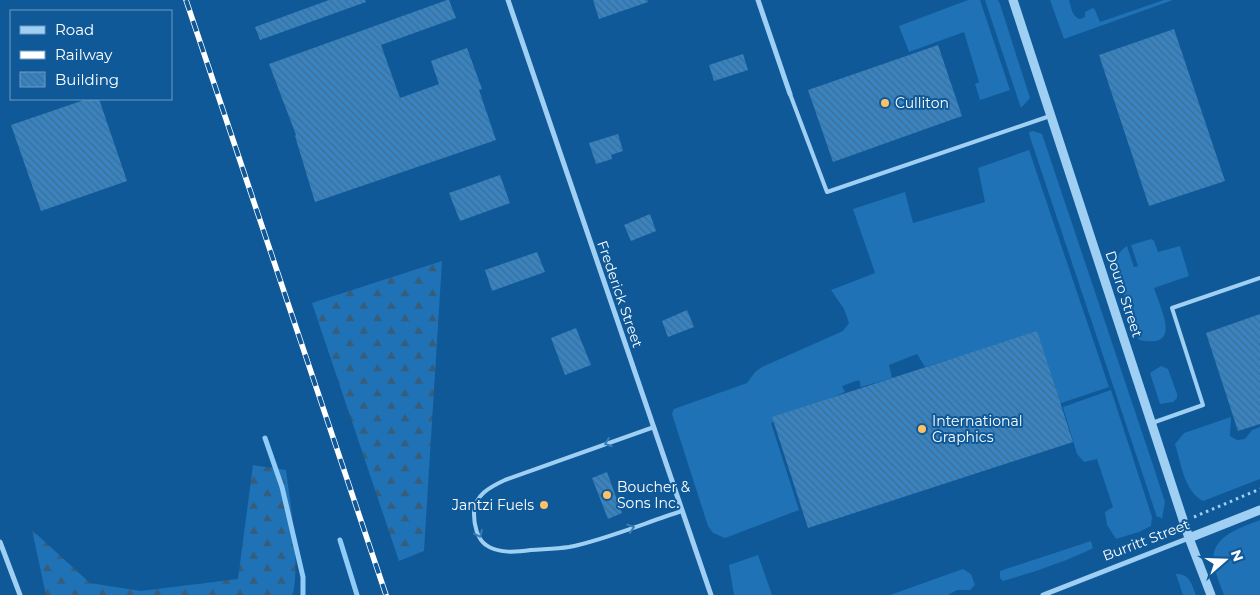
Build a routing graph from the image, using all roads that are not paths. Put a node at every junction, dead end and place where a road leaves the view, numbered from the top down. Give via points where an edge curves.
1 (508, 0) edge
2 (758, 0) edge
3 (1013, 0) edge
4 (790, 94) joint
5 (1051, 116) junction
6 (1260, 278) edge
7 (1152, 424) junction
8 (654, 427) junction
9 (682, 510) junction
10 (1260, 510) edge
11 (1189, 538) junction
12 (0, 542) edge
13 (20, 595) edge
14 (711, 595) edge
15 (1042, 595) edge
16 (1211, 595) edge

1 - 8 street, Frederick Street
2 - 4 street
3 - 5 street, Douro Street
4 - 5 lane via 827,192
5 - 7 street, Douro Street
6 - 7 lane via 1172,308 1203,405
7 - 11 street, Douro Street
8 - 9 street, Frederick Street
8 -> 9 lane via 488,488 474,507 477,533 485,544 496,550 515,552 569,547
9 - 14 street, Frederick Street
10 - 11 street, Burritt Street
11 - 15 street, Burritt Street
11 - 16 street, Douro Street
12 - 13 street

